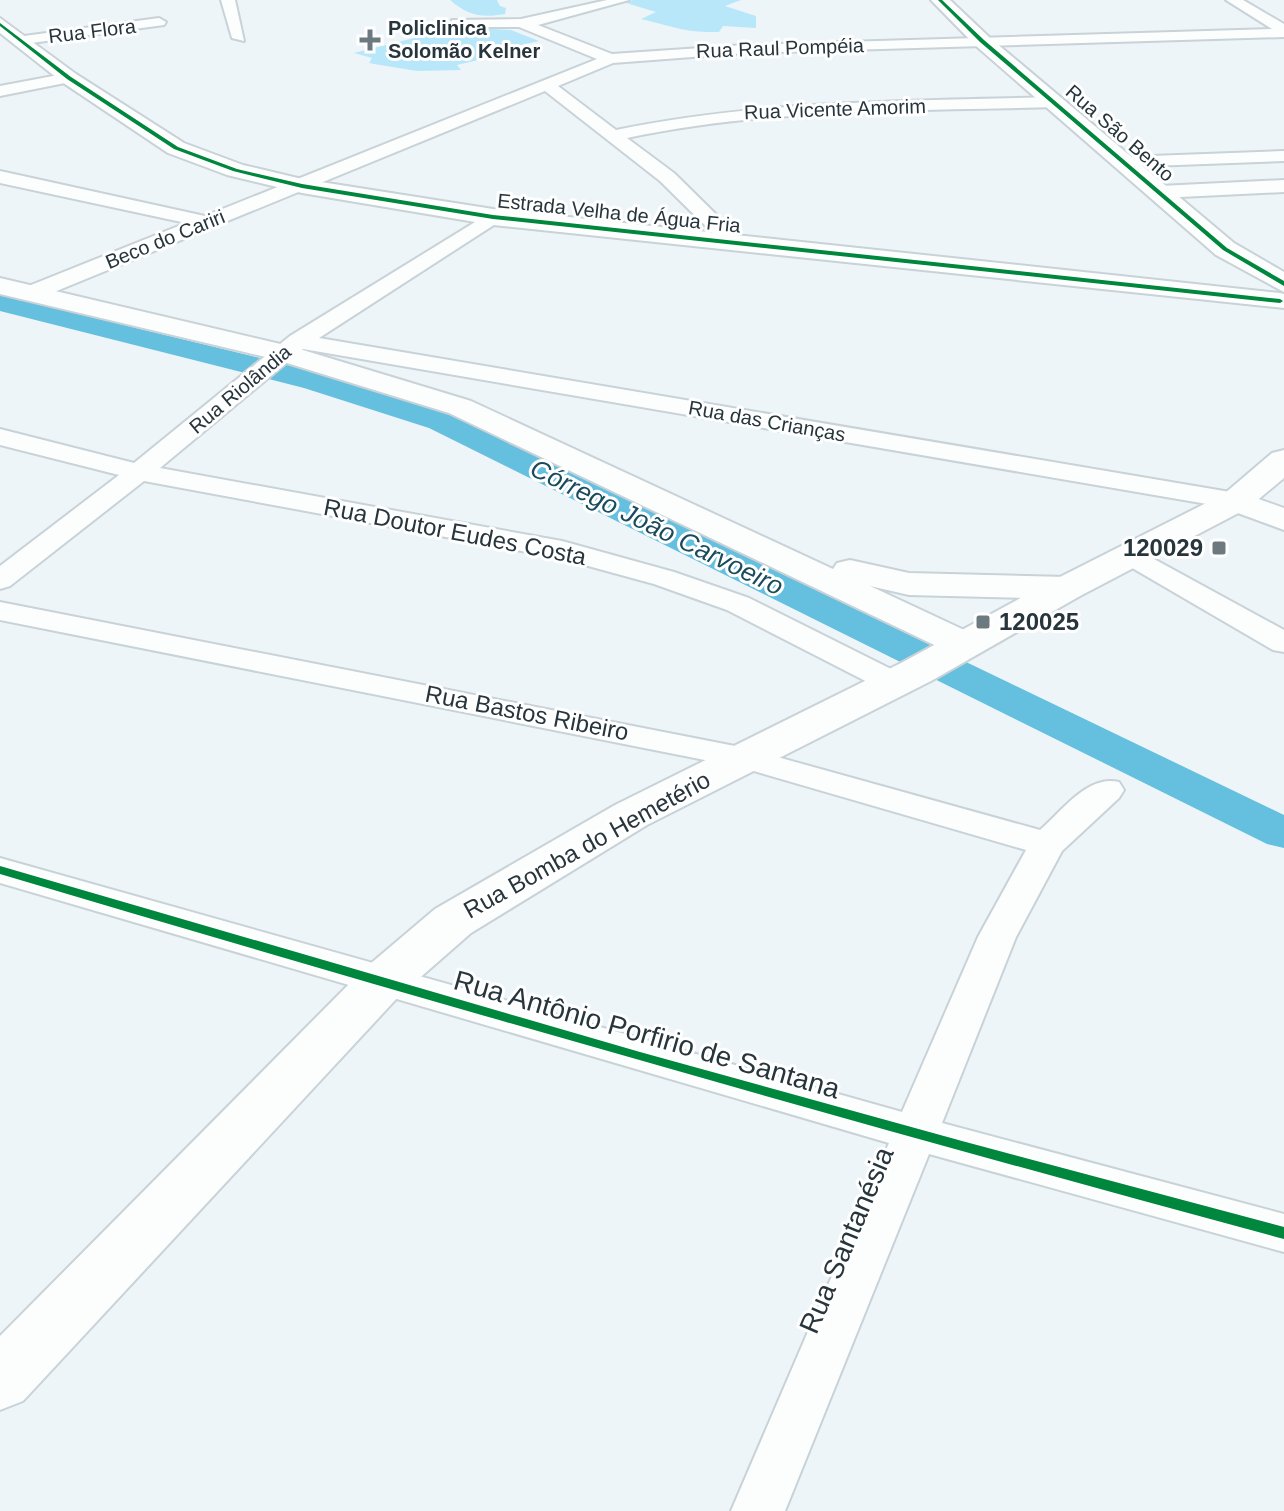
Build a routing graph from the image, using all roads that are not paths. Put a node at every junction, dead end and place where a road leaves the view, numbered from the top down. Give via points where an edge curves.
1 (228, 0) edge
2 (622, 0) edge
3 (940, 0) edge
4 (1233, 0) edge
5 (159, 22) dead end
6 (457, 23) dead end
7 (521, 23) junction
8 (0, 24) edge
9 (1284, 31) edge
10 (239, 38) dead end
11 (24, 40) junction
12 (982, 41) junction
13 (610, 59) junction
14 (69, 78) junction
15 (545, 83) junction
16 (0, 91) edge
17 (1058, 102) junction
18 (615, 135) junction
19 (1284, 156) edge
20 (1124, 162) junction
21 (0, 177) edge
22 (302, 186) junction
23 (1284, 186) edge
24 (1160, 192) junction
25 (493, 217) junction
26 (206, 222) junction
27 (736, 245) junction
28 (1225, 249) junction
29 (10, 290) edge
30 (1203, 291) junction
31 (1283, 294) edge
32 (283, 354) junction
33 (0, 437) edge
34 (1284, 460) edge
35 (139, 472) junction
36 (1236, 501) junction
37 (1284, 520) edge
38 (763, 549) junction
39 (1132, 556) junction
40 (0, 580) edge
41 (1067, 588) junction
42 (0, 611) edge
43 (1284, 643) edge
44 (929, 664) junction
45 (745, 758) junction
46 (1107, 790) dead end
47 (1047, 844) junction
48 (0, 870) edge
49 (381, 983) junction
50 (917, 1135) junction
51 (1284, 1233) edge
52 (8, 1359) edge
53 (758, 1511) edge

1 - 10 street
2 - 7 street
3 - 12 main road, Rua São Bento
4 - 9 street
5 - 11 street, Rua Flora
6 - 7 street
7 - 13 street
8 - 11 main road, Estrada Velha de Água Fria
9 - 12 street, Rua Raul Pompéia
11 - 14 main road, Estrada Velha de Água Fria
12 - 13 street, Rua Raul Pompéia
12 - 17 main road, Rua São Bento
13 - 15 street, Rua Raul Pompéia
14 - 16 street
14 - 22 main road, Estrada Velha de Água Fria via 176,148 235,170
15 - 18 street
15 - 22 street, Rua Raul Pompéia
17 - 18 street, Rua Vicente Amorim via 748,112
17 - 20 main road, Rua São Bento
18 - 27 street
19 - 20 street
20 - 24 main road, Rua São Bento
21 - 26 street
22 - 25 main road, Estrada Velha de Água Fria
22 - 26 street, Beco do Cariri
23 - 24 street
24 - 28 main road, Rua São Bento
25 - 27 main road, Estrada Velha de Água Fria
25 - 32 street, Rua Riolândia
26 - 29 street, Beco do Cariri
27 - 30 main road, Estrada Velha de Água Fria
28 - 30 main road via 1235,267 1234,282
28 - 31 main road, Rua São Bento
29 - 32 street
30 - 31 main road, Estrada Velha de Água Fria
32 - 35 street, Rua Riolândia
32 - 36 street, Rua das Crianças
32 - 38 street via 460,407
33 - 35 street, Rua Doutor Eudes Costa
34 - 36 main road, Rua Bomba do Hemetério
35 - 40 street, Rua Riolândia
35 - 44 street, Rua Doutor Eudes Costa via 562,550
36 - 37 street
36 - 39 main road, Rua Bomba do Hemetério
38 - 41 street via 909,584
38 - 44 street
39 - 41 main road, Rua Bomba do Hemetério
39 - 43 street
41 - 44 main road, Rua Bomba do Hemetério
42 - 45 street, Rua Bastos Ribeiro
44 - 45 main road, Rua Bomba do Hemetério
45 - 47 street, Rua Bastos Ribeiro
45 - 49 main road, Rua Bomba do Hemetério via 631,815 499,892 453,921
46 - 47 street, Rua Santanésia
47 - 50 street, Rua Santanésia via 997,937
48 - 49 street, Rua Antônio Porfirio de Santana
49 - 50 street, Rua Antônio Porfirio de Santana
49 - 52 main road, Rua Bomba do Hemetério
50 - 51 street, Rua Antônio Porfirio de Santana
50 - 53 street, Rua Santanésia

